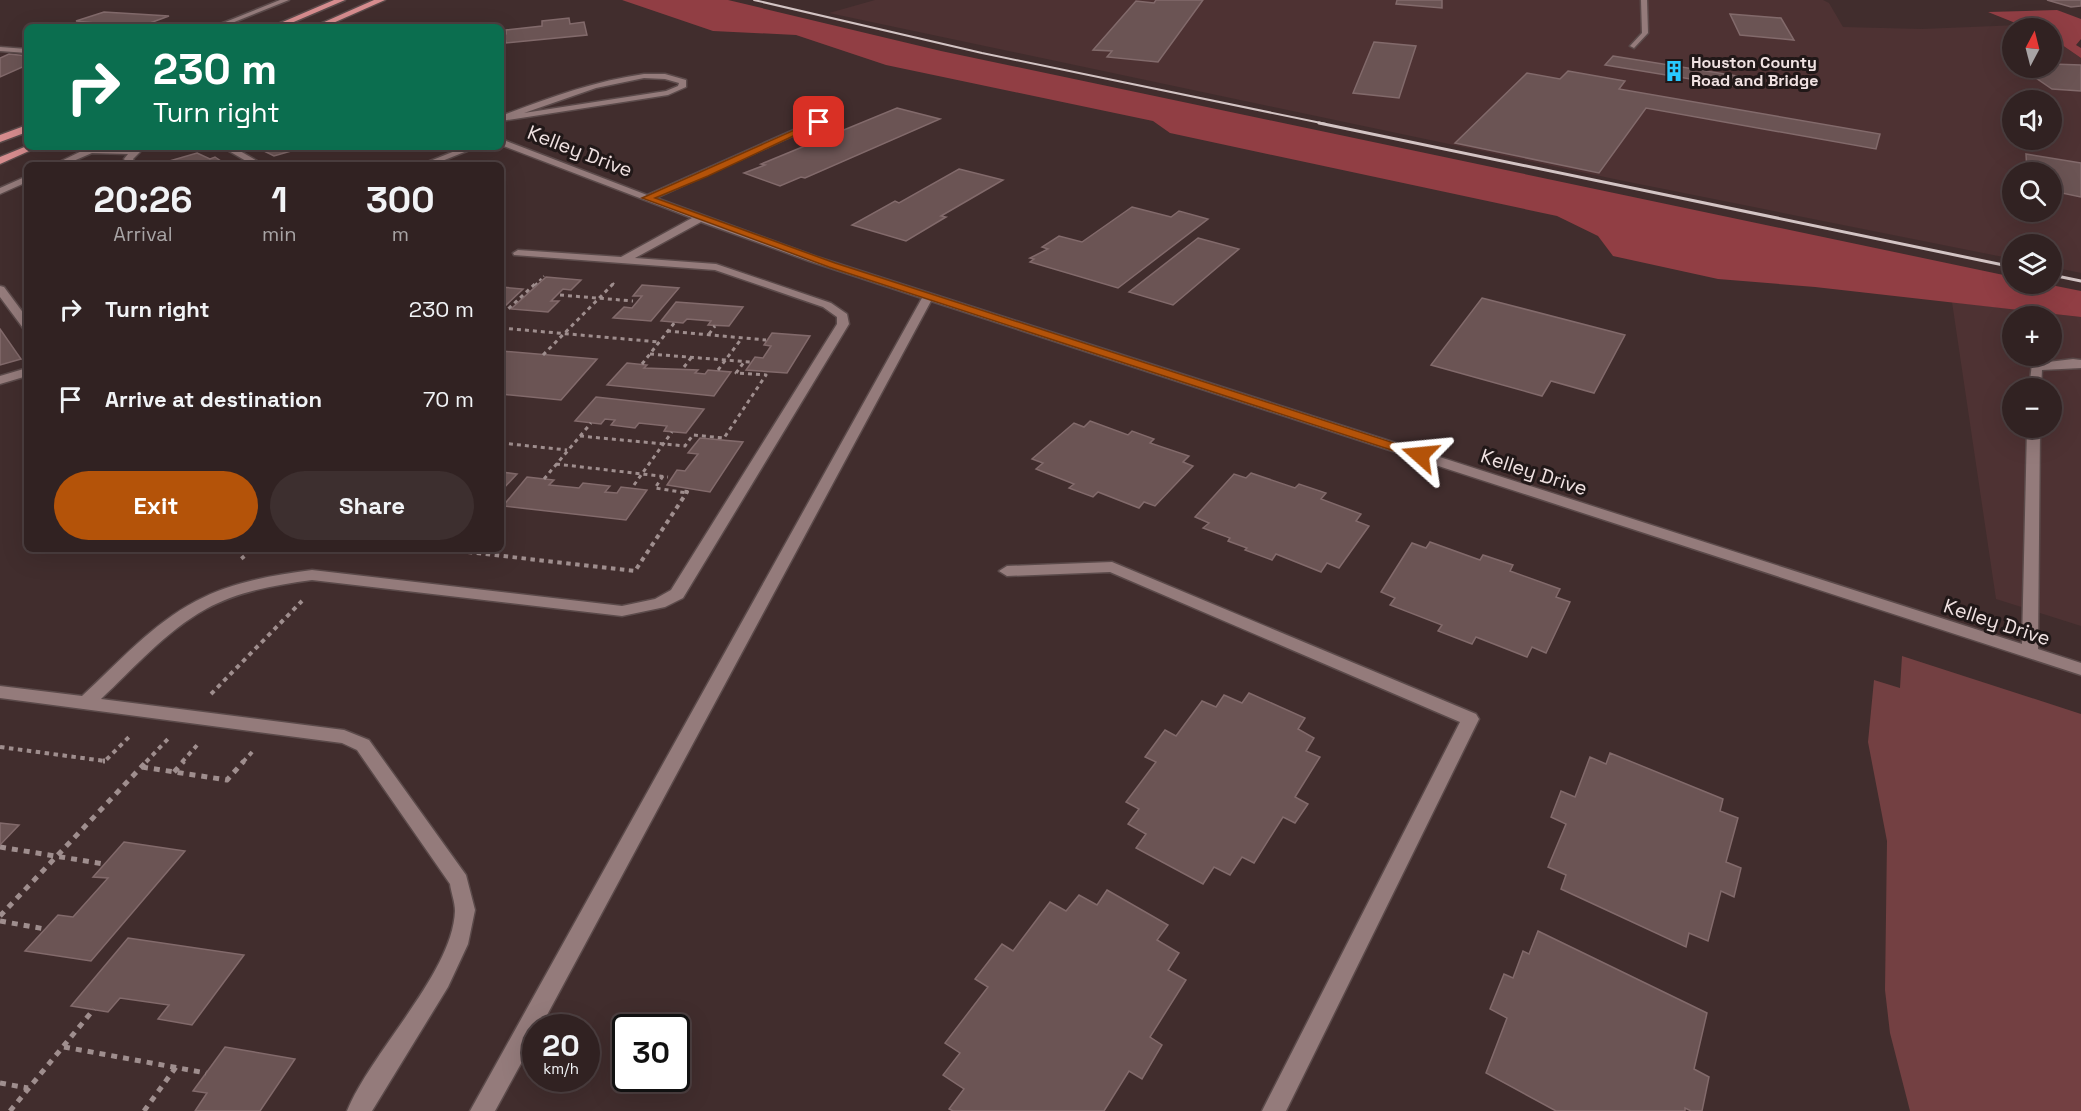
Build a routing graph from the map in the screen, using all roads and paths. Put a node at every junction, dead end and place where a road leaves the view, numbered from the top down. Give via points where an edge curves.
1 (286, 0) edge
2 (341, 0) edge
3 (381, 0) edge
4 (1644, 0) edge
5 (224, 24) edge
6 (282, 24) edge
7 (324, 24) edge
8 (1634, 46) dead end
9 (0, 49) edge
10 (24, 51) edge
11 (504, 118) edge
12 (504, 119) edge
13 (819, 122) dead end
14 (24, 129) edge
15 (0, 139) edge
16 (504, 143) edge
17 (26, 150) edge
18 (89, 150) edge
19 (114, 150) edge
20 (141, 150) edge
21 (232, 150) edge
22 (465, 150) edge
23 (136, 152) junction
24 (0, 161) edge
25 (63, 162) edge
26 (130, 162) edge
27 (254, 162) edge
28 (432, 162) edge
29 (24, 180) edge
30 (0, 191) edge
31 (647, 198) junction
32 (700, 218) junction
33 (518, 253) dead end
34 (630, 261) junction
35 (547, 273) dead end
36 (0, 289) edge
37 (560, 295) dead end
38 (928, 297) junction
39 (598, 298) junction
40 (633, 301) dead end
41 (504, 310) edge
42 (24, 322) edge
43 (675, 322) dead end
44 (715, 326) dead end
45 (504, 328) edge
46 (668, 331) junction
47 (564, 334) junction
48 (708, 335) junction
49 (743, 338) junction
50 (766, 340) dead end
51 (659, 342) junction
52 (650, 354) junction
53 (543, 355) dead end
54 (692, 357) junction
55 (726, 360) junction
56 (744, 362) junction
57 (750, 362) dead end
58 (642, 364) dead end
59 (2081, 364) edge
60 (684, 367) dead end
61 (718, 370) dead end
62 (24, 373) edge
63 (2035, 378) edge
64 (0, 380) edge
65 (591, 423) dead end
66 (672, 432) dead end
67 (580, 436) junction
68 (2034, 438) edge
69 (504, 443) edge
70 (663, 444) junction
71 (568, 450) junction
72 (556, 464) junction
73 (642, 474) junction
74 (544, 479) dead end
75 (634, 485) dead end
76 (238, 552) edge
77 (467, 552) edge
78 (244, 559) dead end
79 (1007, 571) dead end
80 (2030, 653) junction
81 (2081, 669) edge
82 (0, 692) edge
83 (86, 703) junction
84 (273, 728) junction
85 (133, 733) dead end
86 (161, 736) dead end
87 (170, 737) dead end
88 (191, 740) dead end
89 (0, 747) edge
90 (142, 766) dead end
91 (174, 772) junction
92 (0, 847) edge
93 (104, 864) dead end
94 (0, 921) edge
95 (45, 929) dead end
96 (94, 1010) dead end
97 (64, 1047) junction
98 (176, 1067) junction
99 (206, 1073) dead end
100 (0, 1083) edge
101 (29, 1088) junction
102 (10, 1111) edge
103 (144, 1111) edge
104 (358, 1111) edge
105 (482, 1111) edge
106 (1274, 1111) edge

1 - 5 street
2 - 6 highway
3 - 7 highway
4 - 8 street via 1645,33
9 - 10 street
11 - 12 street via 630,77 663,76 683,82 682,87 668,93
13 - 31 street
14 - 15 highway
16 - 31 street, Kelley Drive
17 - 24 highway
18 - 25 street
19 - 23 street
20 - 23 street
21 - 27 street
22 - 28 street
23 - 26 street via 128,159
29 - 30 street
31 - 32 street, Kelley Drive
32 - 34 street
32 - 38 street, Kelley Drive
33 - 34 street
34 - 39 path
34 - 83 street via 716,267 828,305 843,316 843,324 677,594 659,603 622,611 312,575 274,580 201,605 178,620
35 - 41 path
36 - 42 street
37 - 39 path
38 - 80 street, Kelley Drive
38 - 105 street
39 - 40 path
39 - 47 path
43 - 46 path
44 - 48 path
45 - 47 path
46 - 48 path
46 - 51 path
47 - 51 path
47 - 53 path
48 - 49 path
49 - 50 path
49 - 55 path
51 - 52 path
52 - 54 path
52 - 58 path
54 - 55 path
54 - 60 path
55 - 56 path
55 - 61 path
56 - 57 path
56 - 70 path via 736,372 766,375 724,438 693,435 685,446
59 - 63 street via 2036,367
62 - 64 street
65 - 67 path
66 - 70 path
67 - 70 path
67 - 71 path
68 - 80 street
69 - 71 path
70 - 73 path
71 - 72 path
72 - 73 path
72 - 74 path
73 - 75 path
73 - 77 path via 666,476 655,489 687,492 635,571
76 - 78 path
79 - 106 street via 1112,567 1470,719
80 - 81 street, Kelley Drive
82 - 83 street
83 - 84 street
84 - 91 path via 227,780
84 - 104 street via 344,737 363,745 459,881 465,910 458,944 440,980
85 - 89 path via 105,761
86 - 87 path
88 - 91 path via 201,742
90 - 91 path
92 - 93 path
94 - 95 path
96 - 97 path
97 - 98 path
97 - 101 path
98 - 99 path
98 - 103 path
100 - 101 path
101 - 102 path

